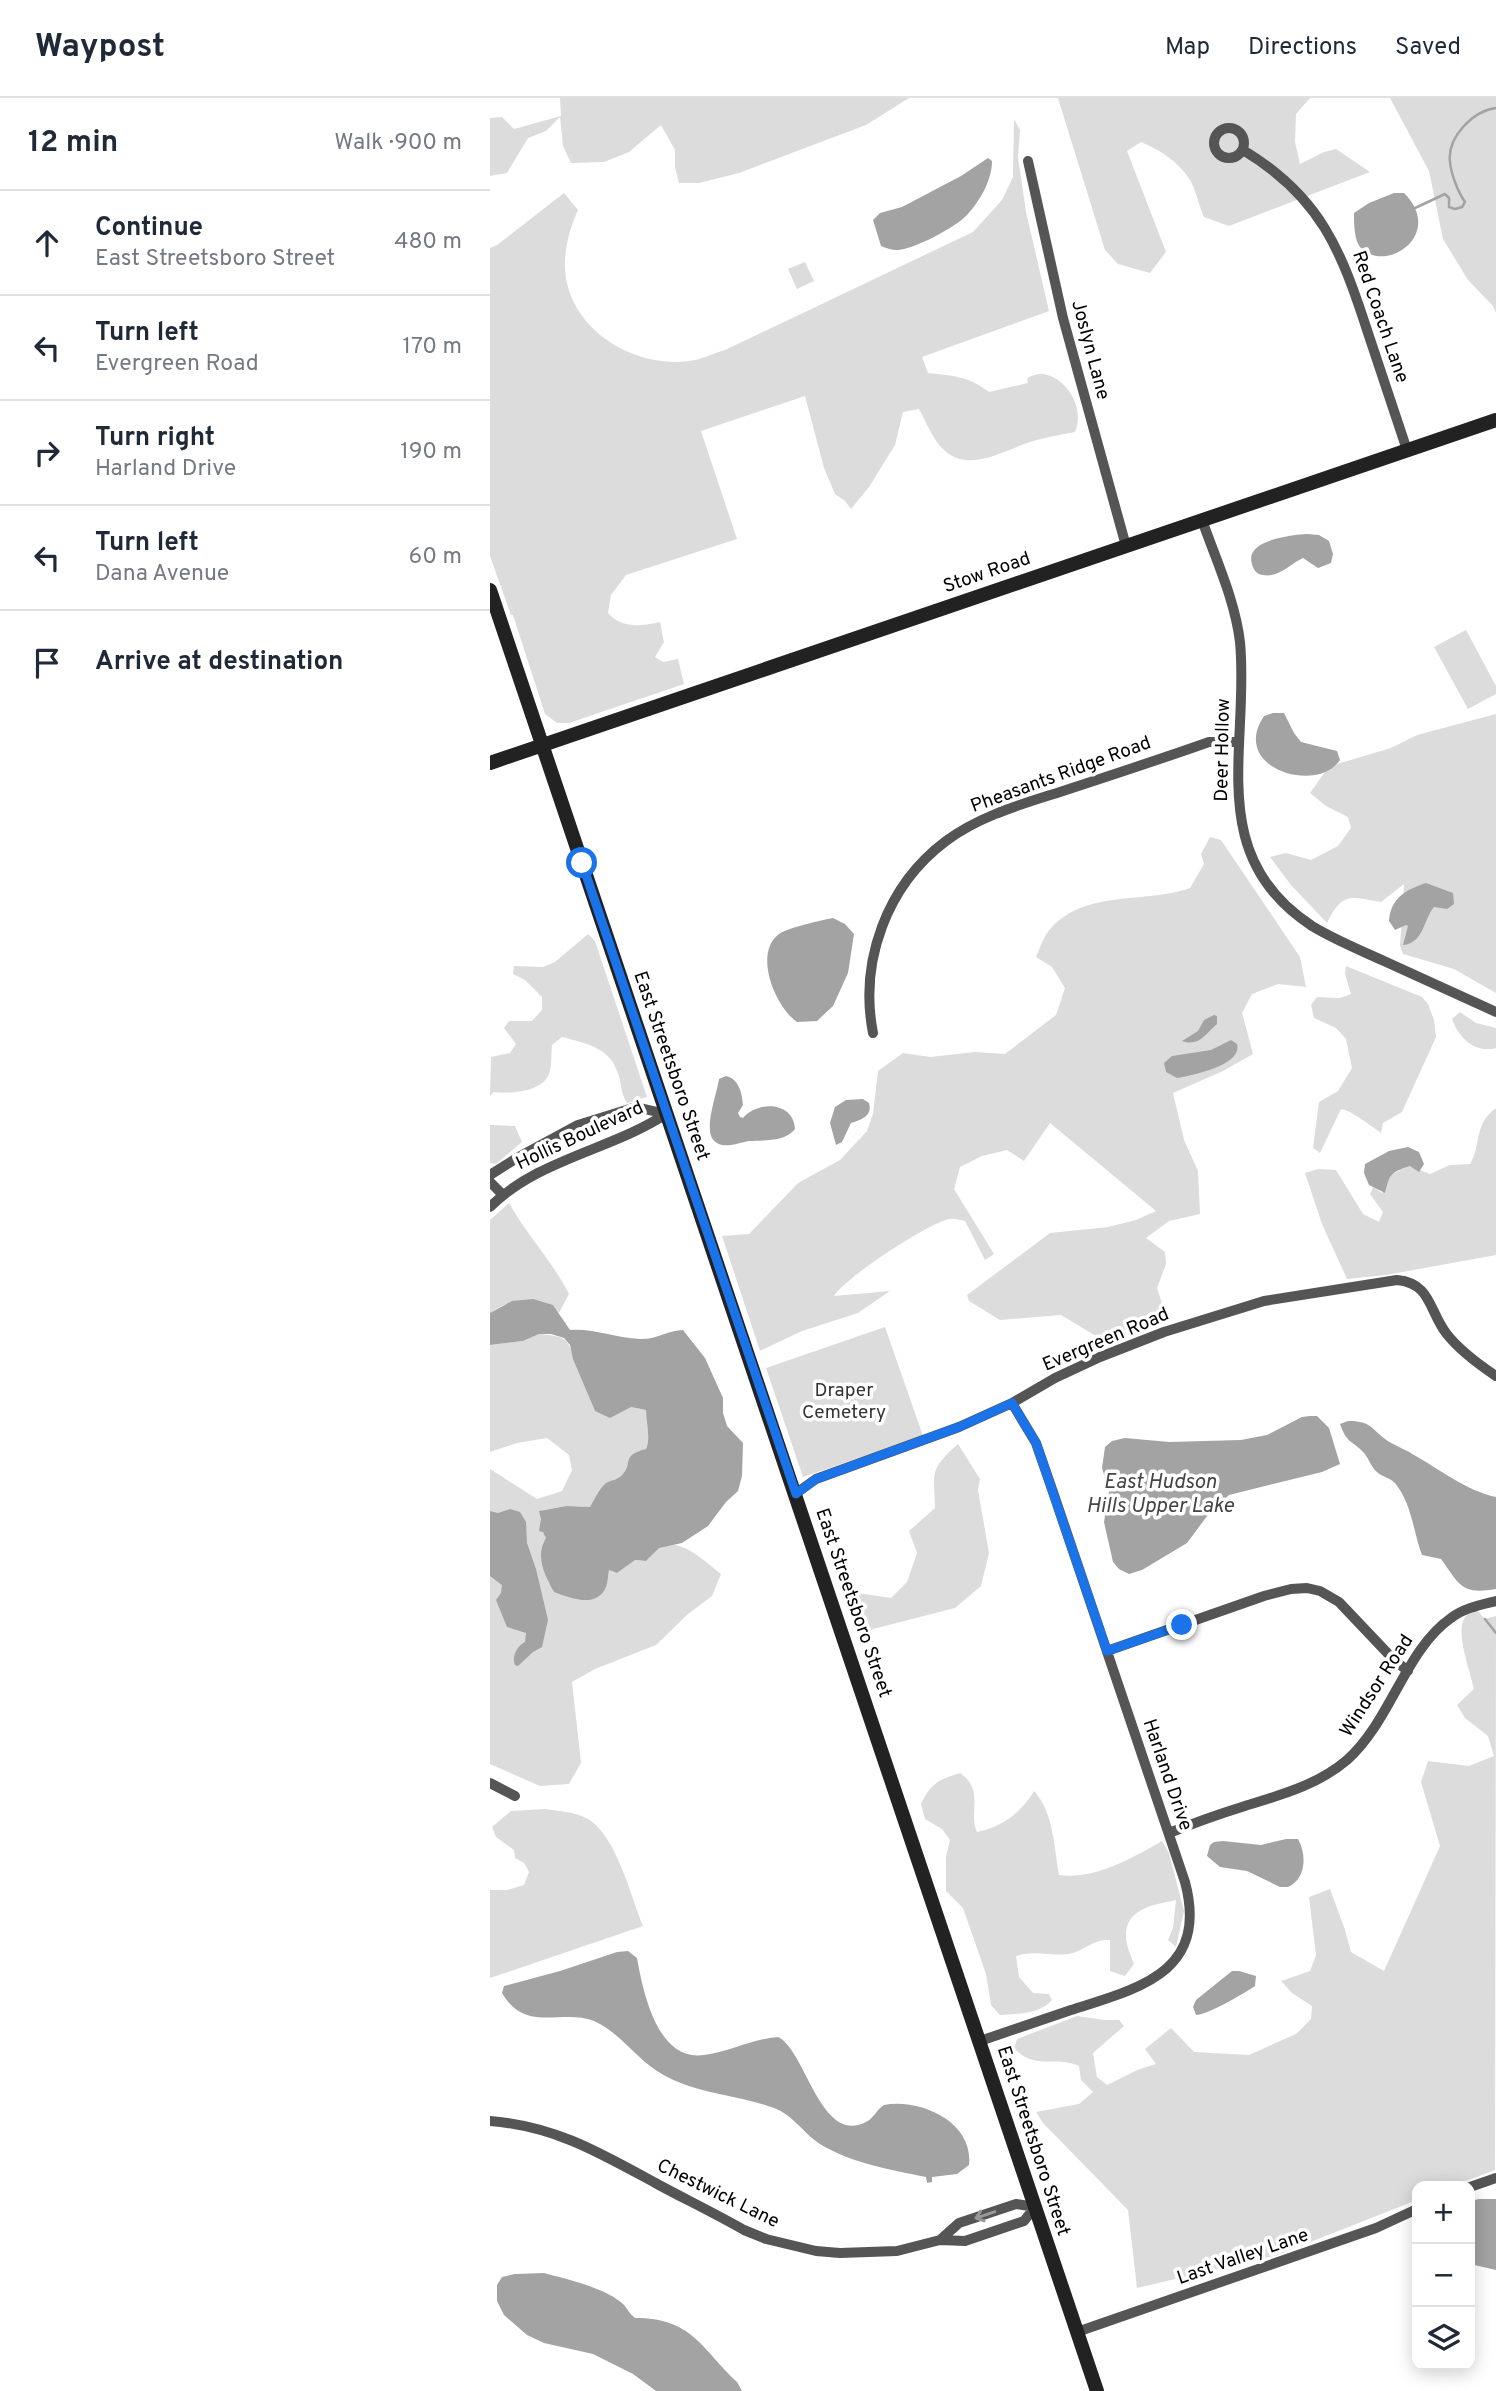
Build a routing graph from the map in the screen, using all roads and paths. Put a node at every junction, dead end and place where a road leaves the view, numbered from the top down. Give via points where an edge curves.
1 (1243, 150) dead end
2 (1028, 161) dead end
3 (1496, 420) edge
4 (1407, 450) junction
5 (1202, 520) junction
6 (1126, 546) junction
7 (490, 590) edge
8 (1239, 742) junction
9 (542, 745) junction
10 (490, 763) edge
11 (1496, 1012) edge
12 (873, 1033) dead end
13 (666, 1114) junction
14 (490, 1175) edge
15 (490, 1182) edge
16 (503, 1195) junction
17 (490, 1207) edge
18 (1496, 1376) edge
19 (1012, 1403) junction
20 (796, 1494) junction
21 (1496, 1601) edge
22 (1107, 1651) junction
23 (1408, 1671) junction
24 (492, 1785) edge
25 (515, 1796) dead end
26 (490, 1798) edge
27 (1169, 1833) junction
28 (980, 2041) junction
29 (490, 2121) edge
30 (1496, 2178) edge
31 (1475, 2185) edge
32 (1035, 2207) junction
33 (1412, 2211) edge
34 (940, 2240) junction
35 (1077, 2332) junction
36 (1097, 2391) edge

1 - 4 street, Red Coach Lane via 1296,191 1336,246
2 - 6 street, Joslyn Lane via 1063,318
3 - 4 main road, Stow Road
4 - 5 main road, Stow Road
5 - 6 main road, Stow Road
5 - 8 street, Deer Hollow via 1233,607 1239,638
6 - 9 main road, Stow Road
7 - 9 main road, East Streetsboro Street
8 - 11 street, Deer Hollow via 1237,786 1244,832 1278,897 1312,926 1339,941
8 - 12 street, Pheasants Ridge Road via 1209,742 1024,804 971,825 946,841 907,880 878,936 870,977
9 - 10 main road, Stow Road
9 - 13 main road, East Streetsboro Street
13 - 14 street, Hollis Boulevard via 636,1107 578,1125
13 - 16 street, Hollis Boulevard via 647,1127 531,1177
13 - 20 main road, East Streetsboro Street
15 - 16 street
16 - 17 street, Hollis Boulevard
18 - 19 street, Evergreen Road via 1444,1332 1422,1290 1397,1280 1229,1311 1100,1357
19 - 20 street, Evergreen Road via 816,1479
19 - 22 street, Harland Drive via 1036,1443
20 - 28 main road, East Streetsboro Street
21 - 23 street, Windsor Road via 1461,1612 1439,1627
22 - 23 street via 1264,1596 1307,1588 1339,1602
22 - 27 street, Harland Drive
23 - 27 street, Windsor Road via 1376,1726 1337,1768 1294,1790
24 - 25 street
24 - 26 street
27 - 28 street, Harland Drive via 1192,1916 1184,1946 1172,1964 1141,1986
28 - 32 main road, East Streetsboro Street
29 - 34 street, Chestwick Lane via 566,2136 744,2230 792,2246 868,2253
30 - 31 street
32 -> 34 street, Chestwick Lane via 1016,2204 959,2223
32 - 34 street, Chestwick Lane via 1024,2221 965,2241
32 - 35 main road, East Streetsboro Street
33 - 35 street, Last Valley Lane
35 - 36 main road, East Streetsboro Street

